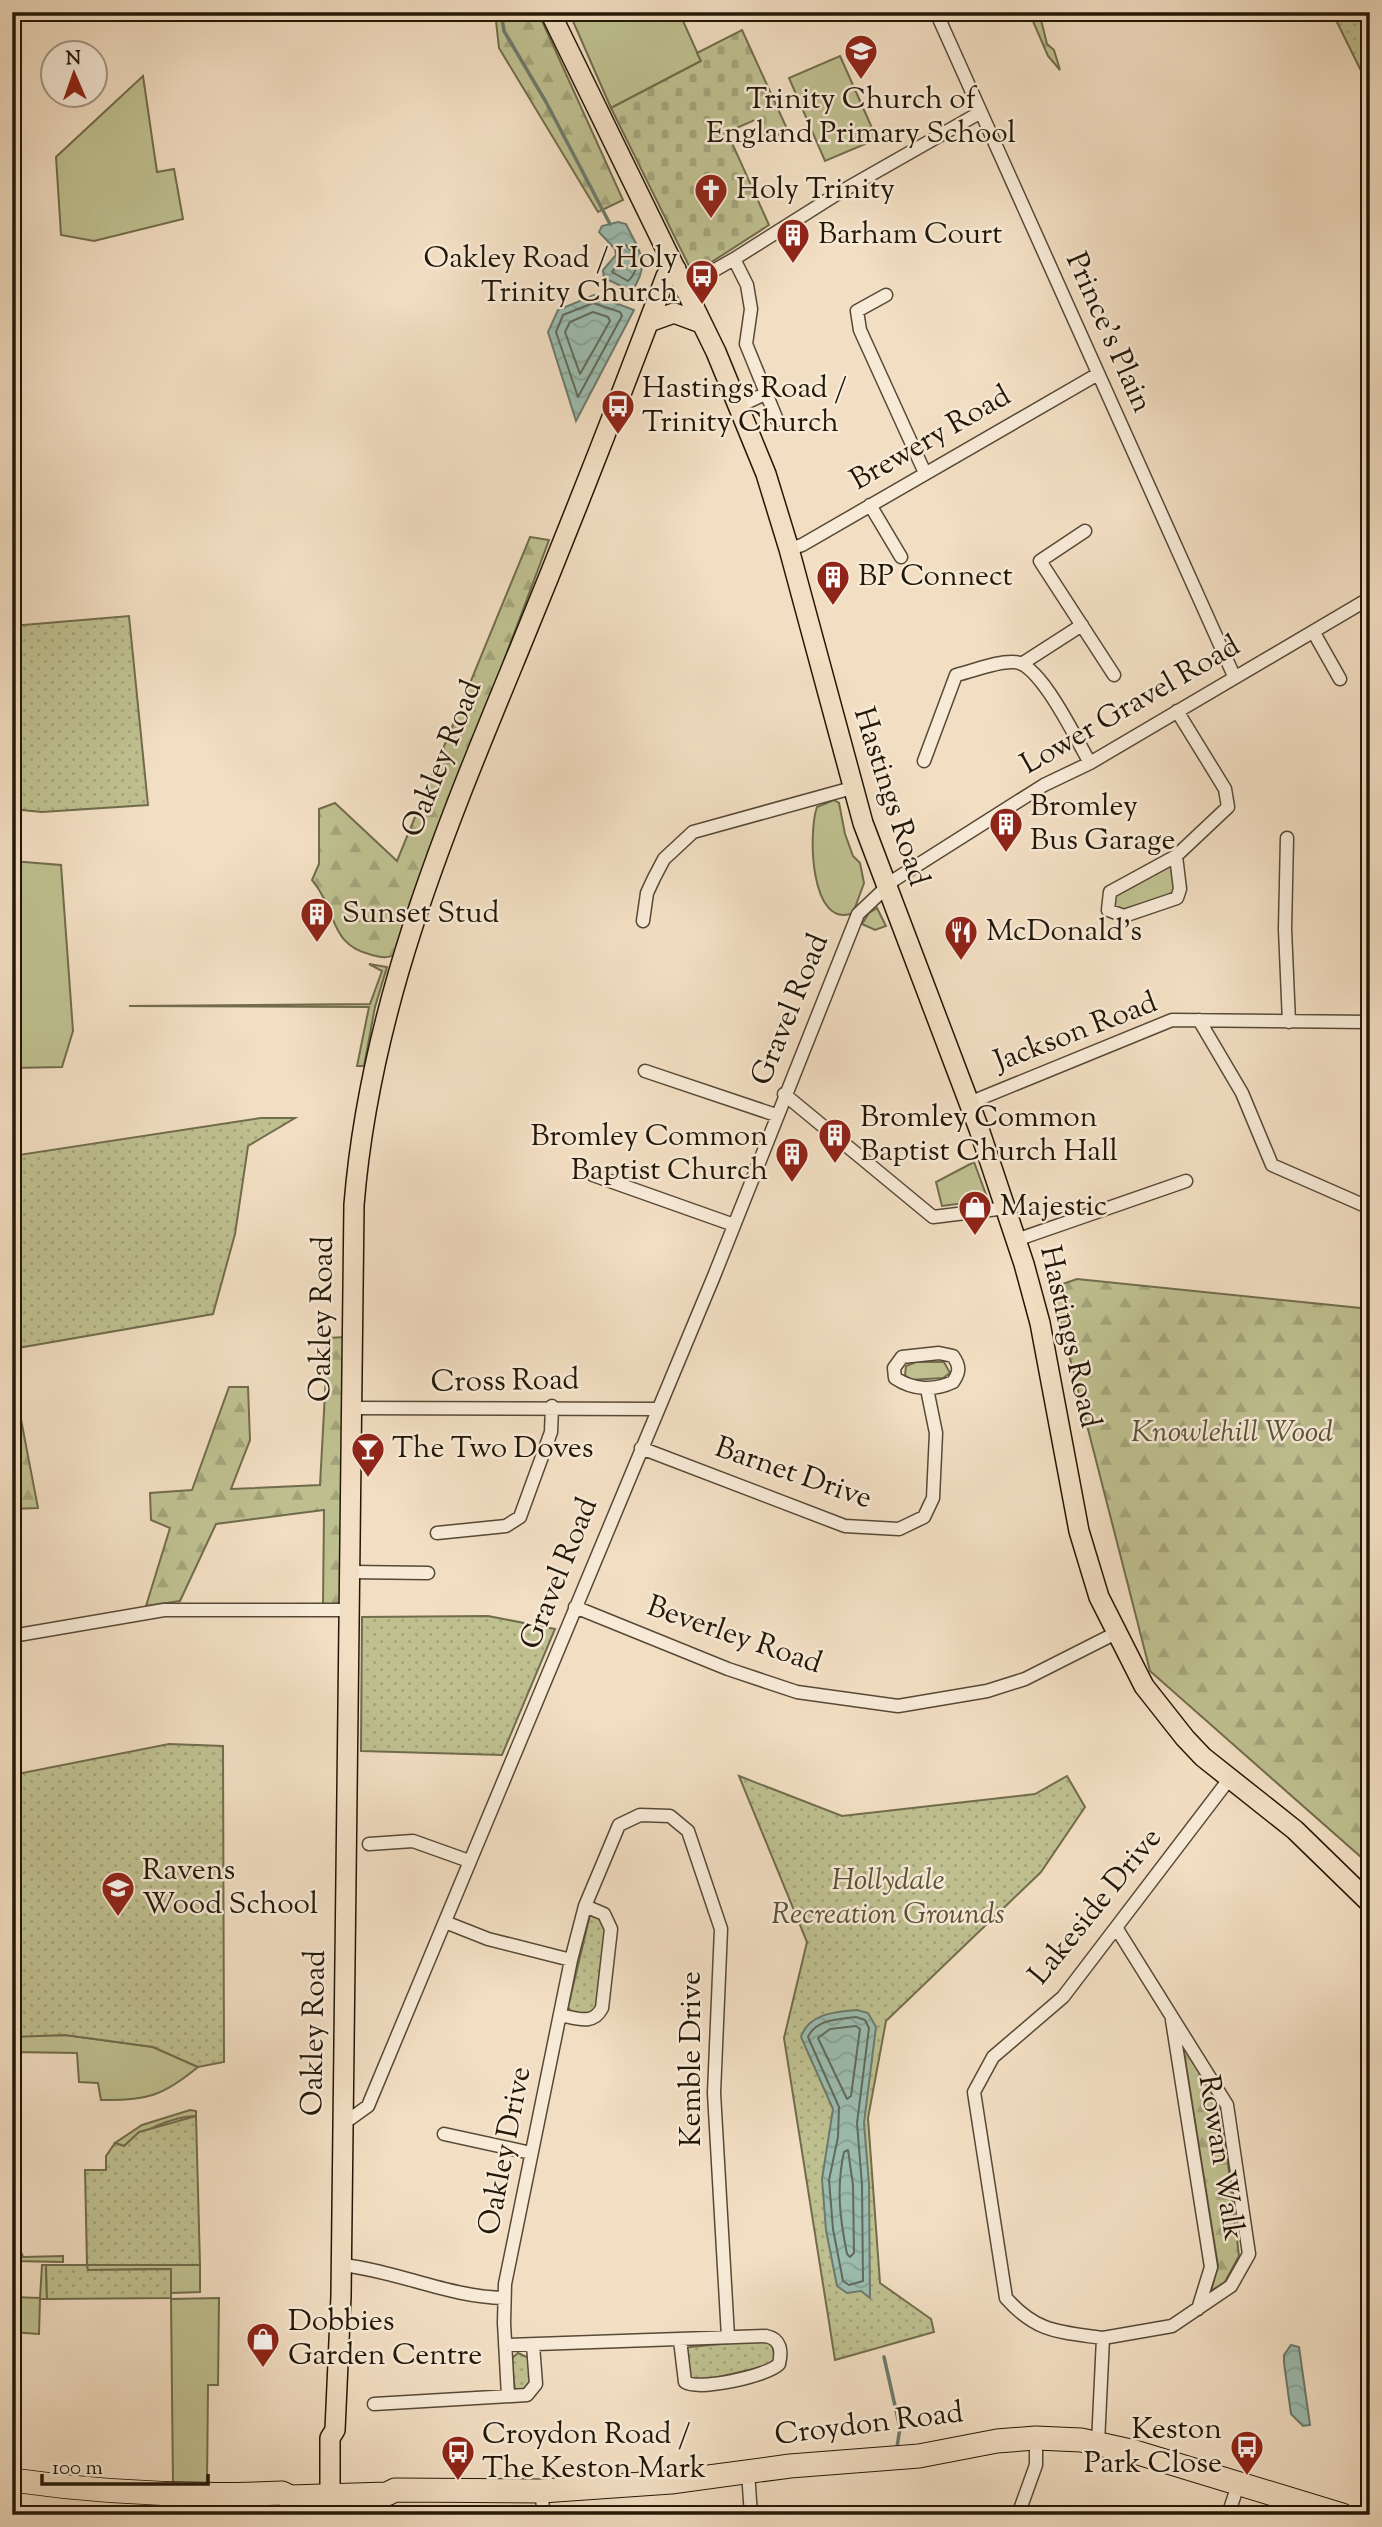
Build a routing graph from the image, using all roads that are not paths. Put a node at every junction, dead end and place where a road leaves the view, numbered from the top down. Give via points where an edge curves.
1 (550, 12) edge
2 (936, 12) edge
3 (981, 112) junction
4 (734, 259) junction
5 (676, 269) junction
6 (685, 287) junction
7 (886, 295) dead end
8 (649, 322) junction
9 (701, 323) junction
10 (1098, 373) junction
11 (765, 394) junction
12 (739, 406) junction
13 (777, 420) dead end
14 (925, 473) junction
15 (870, 505) junction
16 (1085, 531) dead end
17 (789, 549) junction
18 (901, 557) dead end
19 (1370, 598) edge
20 (1082, 625) junction
21 (1314, 634) junction
22 (1023, 663) junction
23 (1114, 674) dead end
24 (1234, 676) junction
25 (1340, 679) dead end
26 (1177, 710) junction
27 (924, 761) dead end
28 (1090, 763) junction
29 (852, 788) junction
30 (1287, 838) dead end
31 (1176, 856) junction
32 (882, 893) junction
33 (643, 921) dead end
34 (1199, 1020) junction
35 (1289, 1022) junction
36 (1370, 1023) edge
37 (645, 1071) dead end
38 (784, 1094) junction
39 (969, 1103) junction
40 (776, 1115) junction
41 (593, 1175) dead end
42 (1186, 1181) dead end
43 (1369, 1206) edge
44 (1006, 1208) junction
45 (734, 1225) junction
46 (1016, 1240) junction
47 (928, 1389) junction
48 (552, 1406) junction
49 (352, 1408) junction
50 (657, 1409) junction
51 (641, 1448) junction
52 (437, 1533) dead end
53 (351, 1572) junction
54 (428, 1573) dead end
55 (575, 1607) junction
56 (350, 1610) junction
57 (1116, 1633) junction
58 (12, 1636) edge
59 (1230, 1778) junction
60 (649, 1814) joint
61 (369, 1844) dead end
62 (469, 1861) junction
63 (1370, 1903) edge
64 (585, 1906) junction
65 (445, 1922) junction
66 (1117, 1929) junction
67 (571, 1960) junction
68 (1171, 2013) junction
69 (560, 2015) junction
70 (343, 2118) junction
71 (444, 2134) dead end
72 (531, 2153) junction
73 (342, 2265) junction
74 (504, 2298) junction
75 (1198, 2309) junction
76 (728, 2337) junction
77 (1103, 2338) junction
78 (680, 2340) junction
79 (505, 2345) junction
80 (533, 2345) junction
81 (509, 2396) junction
82 (374, 2404) dead end
83 (1036, 2438) junction
84 (1098, 2443) junction
85 (748, 2472) junction
86 (12, 2480) edge
87 (1239, 2482) junction
88 (542, 2491) junction
89 (336, 2497) edge
90 (543, 2515) edge
91 (751, 2515) edge
92 (1017, 2515) edge
93 (1228, 2515) edge
94 (1342, 2515) edge

1 - 5 main road, Hastings Road
2 - 3 street, Prince's Plain
3 - 4 street
3 - 10 street, Prince's Plain
4 - 6 street
4 - 11 street via 747,285 751,309 746,344
5 - 6 main road, Hastings Road
5 - 8 main road, Oakley Road via 666,276
6 - 9 main road, Hastings Road
7 - 14 street via 857,311 860,330
8 - 9 main road via 674,313
8 - 49 main road, Oakley Road via 426,884 387,1007 357,1166
9 - 12 main road, Hastings Road
10 - 14 street, Brewery Road
10 - 24 street, Prince's Plain
11 - 12 street
11 - 13 street
12 - 17 main road, Hastings Road
14 - 15 street, Brewery Road
15 - 17 street, Brewery Road
15 - 18 street
16 - 20 street via 1040,561
17 - 29 main road, Hastings Road
19 - 21 street, Lower Gravel Road
20 - 22 street
20 - 23 street
21 - 24 street, Lower Gravel Road
21 - 25 street
22 - 27 street via 1013,661 956,675
22 - 28 street via 1038,675
24 - 26 street, Lower Gravel Road
26 - 28 street, Lower Gravel Road
26 - 31 street via 1229,801
28 - 32 street, Lower Gravel Road via 1044,785
29 - 32 main road, Hastings Road
29 - 33 street via 693,832 664,859 647,893
30 - 35 street
31 - 31 street via 1177,898 1124,916 1108,910 1110,892
32 - 38 street, Gravel Road via 858,914
32 - 39 main road, Hastings Road
34 - 35 street, Jackson Road
34 - 39 street, Jackson Road via 1172,1020
34 - 43 street via 1242,1093 1272,1165
35 - 36 street, Jackson Road
37 - 40 street
38 - 40 street, Gravel Road
38 - 44 street via 933,1217
39 - 44 main road, Hastings Road
40 - 45 street, Gravel Road
41 - 45 street
42 - 46 street
44 - 46 main road, Hastings Road
45 - 50 street, Gravel Road
46 - 57 main road, Hastings Road via 1040,1323 1086,1558
47 - 47 street via 953,1382 959,1369 953,1356 909,1354 896,1362 895,1378
47 - 51 street, Barnet Drive via 936,1433 933,1497 924,1517 899,1529 845,1526
48 - 49 street, Cross Road
48 - 50 street, Cross Road
48 - 52 street via 551,1432 520,1517 506,1526
49 - 53 main road, Oakley Road
50 - 51 street, Gravel Road
51 - 55 street, Gravel Road
53 - 54 street
53 - 56 main road, Oakley Road
55 - 57 street, Beverley Road via 797,1692 898,1706 987,1691 1025,1679
55 - 62 street, Gravel Road
56 - 58 street via 164,1610
56 - 70 main road, Oakley Road
57 - 59 main road, Hastings Road via 1144,1686 1175,1726
59 - 63 main road, Hastings Road via 1295,1830
59 - 66 street, Lakeside Drive
60 - 64 street, Oakley Drive via 627,1819 615,1829
60 - 76 street, Kemble Drive via 670,1816 688,1830 721,1929 714,2093
61 - 62 street via 412,1841
62 - 65 street, Gravel Road
64 - 67 street, Oakley Drive
64 - 69 street via 604,1914 611,1929 602,2007 587,2020
65 - 67 street via 488,1939
65 - 70 street, Gravel Road via 368,2106 350,2119
66 - 68 street, Rowan Walk
66 - 77 street, Lakeside Drive via 1063,1997 993,2057 974,2092 1006,2298 1046,2330
67 - 69 street, Oakley Drive
68 - 75 street, Rowan Walk via 1211,2267
68 - 75 street, Rowan Walk via 1227,2105 1249,2254 1231,2286
69 - 72 street, Oakley Drive
70 - 73 main road, Oakley Road
71 - 72 street
72 - 74 street, Oakley Drive
73 - 74 street via 478,2298
73 - 89 main road, Oakley Road via 335,2430 330,2438
74 - 79 street, Oakley Drive
75 - 77 street, Rowan Walk via 1172,2326
76 - 78 street
76 - 78 street via 774,2337 779,2343 779,2364 764,2373 696,2387 682,2376
77 - 84 street
78 - 80 street
79 - 80 street
79 - 81 street, Oakley Drive
80 - 81 street via 535,2388 527,2395
81 - 82 street
83 - 84 highway, Croydon Road
83 - 85 highway, Croydon Road via 1006,2439 919,2456
83 - 92 street via 1036,2465
84 - 87 highway, Croydon Road
85 - 88 highway, Croydon Road
85 - 91 street
86 - 89 highway, Croydon Road via 120,2493 211,2496 282,2493 289,2486
87 - 93 street
87 - 94 highway, Croydon Road
88 - 89 highway, Croydon Road via 395,2490
88 - 90 street

